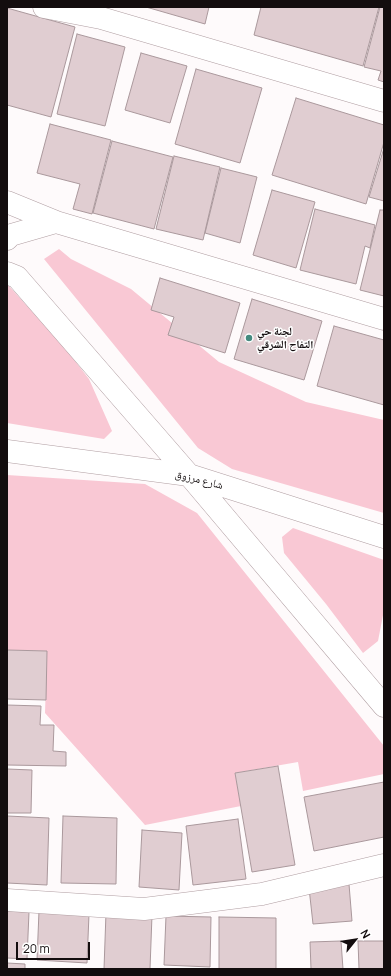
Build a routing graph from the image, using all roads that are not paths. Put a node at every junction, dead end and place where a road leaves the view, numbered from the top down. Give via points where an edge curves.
1 (44, 7) edge
2 (384, 101) edge
3 (7, 202) edge
4 (56, 222) junction
5 (7, 239) edge
6 (7, 273) edge
7 (384, 318) edge
8 (7, 451) edge
9 (189, 475) junction
10 (384, 537) edge
11 (384, 706) edge
12 (384, 865) edge
13 (7, 900) edge

1 - 2 street via 101,18
3 - 4 street
4 - 5 street via 11,235
4 - 7 street
6 - 9 street via 17,278
8 - 9 street, شارع مرزوق
9 - 10 street, شارع مرزوق
9 - 11 street
12 - 13 street via 262,894 144,909

